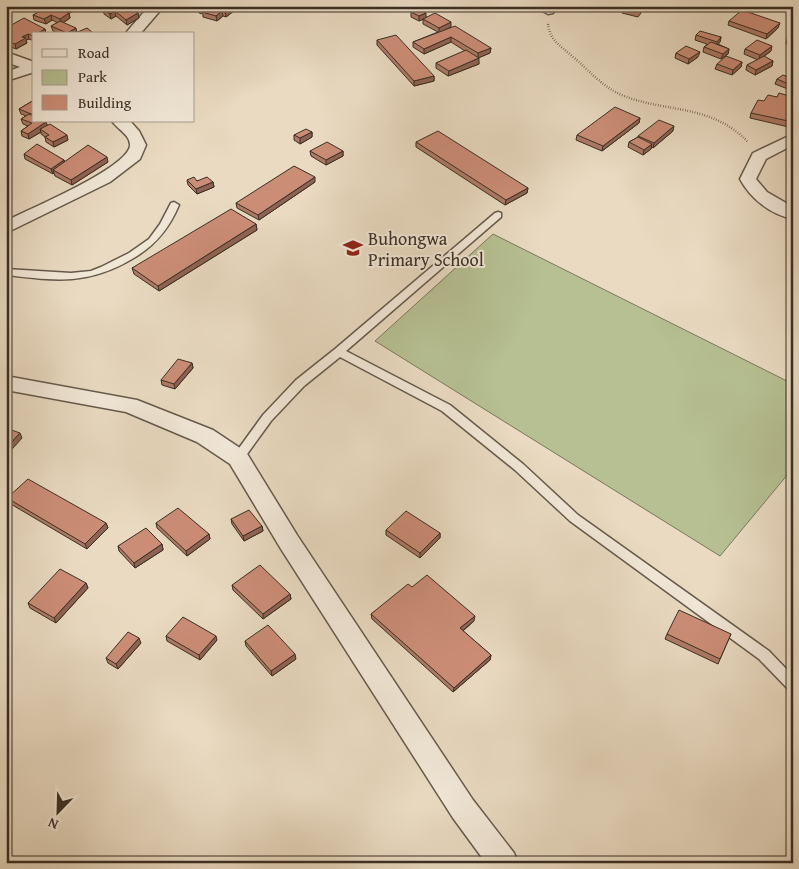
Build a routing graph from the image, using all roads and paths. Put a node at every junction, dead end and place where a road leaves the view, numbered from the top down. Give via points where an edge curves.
1 (158, 6) edge
2 (549, 8) edge
3 (134, 32) edge
4 (6, 56) edge
5 (32, 68) edge
6 (32, 68) edge
7 (6, 77) edge
8 (121, 122) edge
9 (793, 139) edge
10 (759, 156) junction
11 (174, 205) dead end
12 (793, 214) edge
13 (498, 215) dead end
14 (6, 228) edge
15 (6, 272) edge
16 (339, 352) junction
17 (6, 384) edge
18 (238, 458) junction
19 (793, 686) edge
20 (504, 863) edge

1 - 3 street
2 - 10 path via 548,31 554,44 588,73 630,98 686,108 718,119 743,136
4 - 5 street
6 - 7 street
8 - 14 street via 136,136 139,146 128,164 109,177
9 - 10 street
10 - 12 street via 748,179 752,188 766,201
11 - 15 lane via 151,242 107,269 91,274 32,276
13 - 16 lane
16 - 18 lane via 300,383 267,418
16 - 19 lane via 446,408 519,467 574,518 764,654
17 - 18 street via 130,405 205,436
18 - 20 street via 458,801

